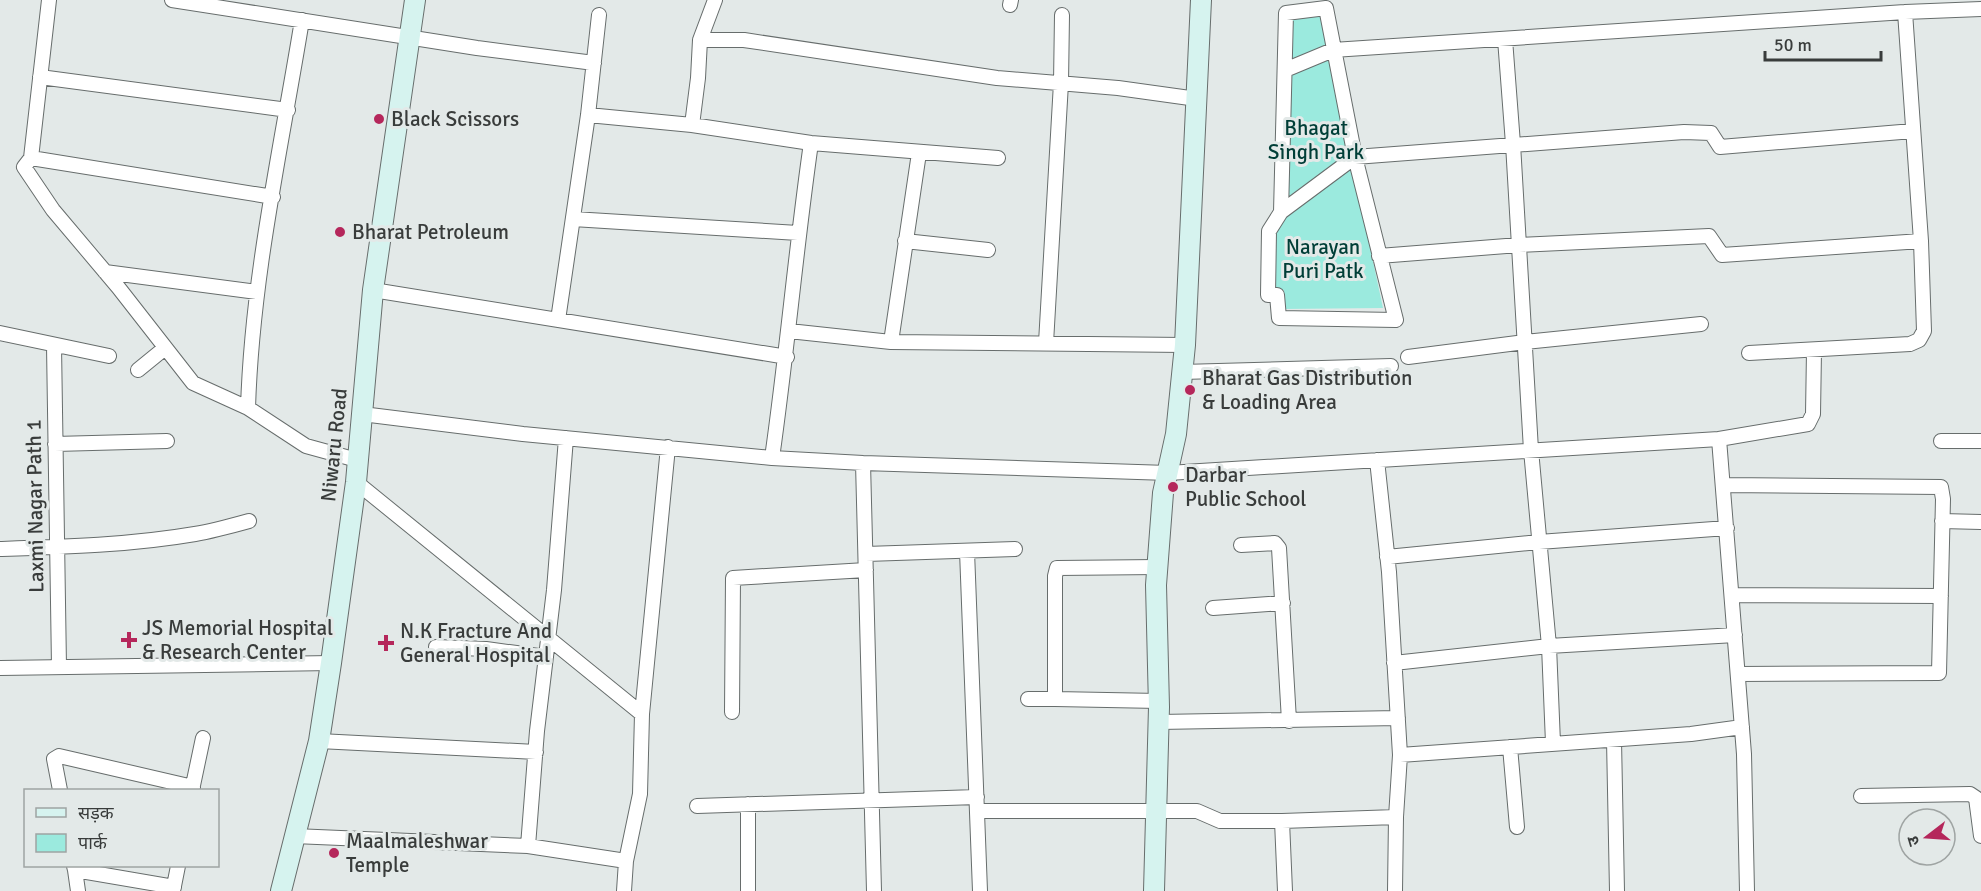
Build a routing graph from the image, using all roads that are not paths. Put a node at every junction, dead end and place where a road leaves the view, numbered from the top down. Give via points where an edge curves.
1 (49, 0) edge
2 (172, 0) edge
3 (416, 0) edge
4 (715, 0) edge
5 (1201, 0) edge
6 (1981, 9) edge
7 (1905, 12) junction
8 (599, 15) dead end
9 (1062, 15) dead end
10 (302, 20) junction
11 (410, 36) junction
12 (1505, 39) junction
13 (700, 40) junction
14 (1333, 50) junction
15 (594, 63) junction
16 (1285, 70) junction
17 (40, 77) junction
18 (1061, 83) junction
19 (1197, 99) junction
20 (288, 110) junction
21 (588, 114) junction
22 (692, 125) junction
23 (1913, 131) junction
24 (811, 143) junction
25 (1514, 144) junction
26 (919, 153) junction
27 (1355, 157) junction
28 (31, 158) junction
29 (998, 158) dead end
30 (273, 197) junction
31 (1281, 212) junction
32 (573, 219) junction
33 (798, 232) junction
34 (905, 241) junction
35 (1921, 241) junction
36 (1519, 245) junction
37 (988, 250) dead end
38 (1379, 256) junction
39 (105, 272) junction
40 (373, 290) junction
41 (257, 292) junction
42 (558, 320) junction
43 (1701, 324) dead end
44 (789, 331) junction
45 (0, 333) edge
46 (891, 342) junction
47 (1525, 342) junction
48 (1046, 343) junction
49 (1185, 345) junction
50 (54, 346) junction
51 (165, 348) junction
52 (1814, 351) junction
53 (1749, 353) dead end
54 (109, 356) dead end
55 (786, 357) junction
56 (1408, 357) dead end
57 (1391, 366) dead end
58 (138, 370) dead end
59 (1182, 372) junction
60 (248, 408) junction
61 (362, 414) junction
62 (566, 438) junction
63 (1719, 438) junction
64 (167, 441) dead end
65 (1941, 441) dead end
66 (1981, 441) edge
67 (55, 444) junction
68 (668, 447) junction
69 (1531, 450) junction
70 (772, 458) junction
71 (357, 459) junction
72 (1377, 460) junction
73 (863, 463) junction
74 (1168, 473) junction
75 (356, 482) junction
76 (1723, 485) junction
77 (249, 521) dead end
78 (1942, 521) junction
79 (1981, 522) edge
80 (1727, 528) junction
81 (1539, 542) junction
82 (1241, 545) dead end
83 (57, 547) junction
84 (0, 549) edge
85 (1015, 549) dead end
86 (967, 551) junction
87 (866, 554) junction
88 (1388, 557) junction
89 (1158, 567) junction
90 (866, 570) junction
91 (1732, 595) junction
92 (1941, 596) junction
93 (1282, 603) junction
94 (1213, 608) dead end
95 (1735, 634) junction
96 (549, 637) junction
97 (1549, 646) junction
98 (436, 647) dead end
99 (546, 657) junction
100 (331, 663) junction
101 (1394, 663) junction
102 (59, 666) junction
103 (0, 668) edge
104 (1738, 674) junction
105 (1028, 699) dead end
106 (1055, 699) junction
107 (1159, 700) junction
108 (732, 712) dead end
109 (642, 714) junction
110 (1398, 718) junction
111 (1289, 721) junction
112 (1159, 722) junction
113 (1742, 727) junction
114 (203, 738) dead end
115 (1614, 740) junction
116 (319, 741) junction
117 (1553, 743) junction
118 (1509, 747) junction
119 (536, 752) junction
120 (1400, 756) junction
121 (60, 789) edge
122 (193, 789) edge
123 (1861, 796) dead end
124 (872, 800) junction
125 (748, 804) junction
126 (977, 804) junction
127 (697, 806) dead end
128 (1157, 810) junction
129 (1396, 817) junction
130 (1282, 821) junction
131 (1517, 827) dead end
132 (294, 836) junction
133 (1981, 836) edge
134 (528, 846) junction
135 (626, 861) junction
136 (178, 867) edge
137 (75, 868) edge
138 (173, 889) edge
139 (78, 891) edge
140 (281, 891) edge
141 (624, 891) edge
142 (748, 891) edge
143 (874, 891) edge
144 (980, 891) edge
145 (1154, 891) edge
146 (1285, 891) edge
147 (1395, 891) edge
148 (1617, 891) edge
149 (1747, 891) edge

1 - 17 street
2 - 10 street
3 - 11 street, Niwaru Road
4 - 13 street
5 - 19 street
6 - 7 street
7 - 12 street
7 - 23 street
8 - 15 street
9 - 18 street
10 - 11 street
10 - 20 street
11 - 15 street
11 - 40 street, Niwaru Road
12 - 14 street
12 - 25 street
13 - 18 street via 744,40 998,78
13 - 22 street
14 - 16 street
14 - 16 street via 1326,8 1286,13
14 - 27 street
15 - 21 street
16 - 31 street
17 - 20 street
17 - 28 street
18 - 19 street
18 - 48 street
19 - 49 street
20 - 30 street
21 - 22 street
21 - 32 street
22 - 24 street
23 - 25 street via 1720,147 1711,133 1684,132
23 - 35 street
24 - 26 street
24 - 33 street
25 - 27 street
25 - 36 street
26 - 29 street
26 - 34 street
27 - 31 street
27 - 38 street
28 - 30 street
28 - 39 street via 24,166 53,210
30 - 41 street
31 - 38 street via 1269,231 1268,295 1277,295 1279,318 1396,320
32 - 33 street
32 - 42 street
33 - 44 street
34 - 37 street
34 - 46 street
35 - 36 street via 1722,255 1709,236
35 - 52 street via 1924,331 1919,340 1910,344
36 - 38 street
36 - 47 street
39 - 41 street
39 - 51 street
40 - 42 street
40 - 61 street, Niwaru Road
41 - 60 street
42 - 55 street
43 - 47 street
44 - 46 street
44 - 55 street
45 - 50 street
46 - 48 street
47 - 56 street
47 - 69 street
48 - 49 street
49 - 59 street
50 - 54 street
50 - 67 street, Laxmi Nagar Path 1
51 - 58 street
51 - 60 street via 193,383
52 - 53 street
52 - 63 street via 1813,414 1808,424
55 - 70 street
57 - 59 street
59 - 74 street
60 - 71 street via 306,446
61 - 62 street
61 - 71 street, Niwaru Road
62 - 68 street
62 - 96 street
63 - 69 street
63 - 76 street
64 - 67 street
65 - 66 street
67 - 83 street, Laxmi Nagar Path 1
68 - 70 street
68 - 109 street
69 - 72 street
69 - 81 street
70 - 73 street
71 - 75 street, Niwaru Road
72 - 74 street
72 - 88 street
73 - 74 street
73 - 87 street
74 - 89 street
75 - 96 street
75 - 100 street, Niwaru Road
76 - 78 street via 1941,487
76 - 80 street
77 - 83 street via 194,534
78 - 79 street
78 - 92 street
80 - 81 street
80 - 91 street
81 - 88 street
81 - 97 street
82 - 93 street via 1278,545
83 - 84 street
83 - 102 street, Laxmi Nagar Path 1
85 - 86 street
86 - 87 street
86 - 126 street
87 - 90 street
88 - 101 street
89 - 106 street via 1057,568
89 - 107 street
90 - 108 street via 733,578
90 - 124 street
91 - 92 street
91 - 95 street
92 - 104 street via 1939,673
93 - 94 street
93 - 111 street
95 - 97 street
95 - 104 street
96 - 99 street
96 - 109 street
97 - 101 street
97 - 117 street
98 - 99 street
99 - 119 street
100 - 102 street
100 - 116 street, Niwaru Road
101 - 110 street
102 - 103 street
104 - 113 street
105 - 106 street
106 - 107 street
107 - 112 street
109 - 135 street via 640,794
110 - 111 street
110 - 120 street
111 - 112 street
112 - 128 street
113 - 115 street
113 - 149 street
114 - 122 street
115 - 117 street
115 - 148 street
116 - 119 street
116 - 132 street, Niwaru Road
117 - 118 street
118 - 120 street
118 - 131 street
119 - 134 street
120 - 129 street
121 - 122 street via 54,759 60,756
123 - 133 street via 1970,794 1976,798
124 - 125 street
124 - 126 street
124 - 143 street
125 - 127 street
125 - 142 street
126 - 128 street
126 - 144 street
128 - 130 street via 1197,811 1220,821
128 - 145 street
129 - 130 street
129 - 147 street
130 - 146 street
132 - 134 street
132 - 140 street, Niwaru Road
134 - 135 street
135 - 141 street
136 - 138 street
137 - 138 street
137 - 139 street

